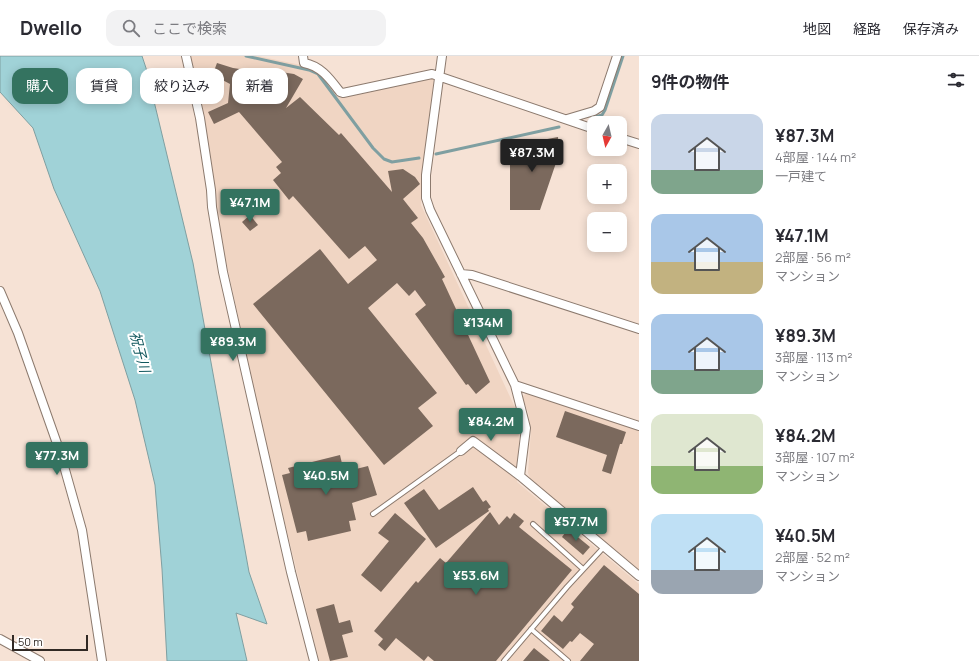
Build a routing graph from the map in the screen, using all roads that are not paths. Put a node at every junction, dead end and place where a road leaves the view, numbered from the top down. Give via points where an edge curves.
1 (186, 56) edge
2 (303, 56) edge
3 (442, 56) edge
4 (617, 56) edge
5 (439, 75) junction
6 (567, 119) junction
7 (587, 126) edge
8 (627, 140) edge
9 (639, 144) edge
10 (461, 274) junction
11 (0, 291) edge
12 (639, 329) edge
13 (515, 385) junction
14 (639, 426) edge
15 (461, 451) joint
16 (520, 476) junction
17 (373, 514) dead end
18 (532, 524) dead end
19 (604, 547) junction
20 (583, 569) junction
21 (639, 576) edge
22 (531, 629) junction
23 (0, 639) edge
24 (40, 661) edge
25 (102, 661) edge
26 (314, 661) edge
27 (504, 661) edge
28 (568, 661) edge

1 - 26 street via 200,118 223,272 291,572
2 - 5 street via 304,63 312,64 324,72 340,92 344,93 432,74
3 - 5 street
4 - 6 street via 600,107
5 - 6 street
5 - 10 street via 426,175 426,198
6 - 7 street
8 - 9 street
10 - 12 street via 472,275
10 - 13 street
11 - 25 street via 18,333 60,452 82,530
13 - 14 street
13 - 16 street via 526,428
15 - 16 street via 473,440
15 - 17 lane
16 - 19 street
18 - 20 lane
19 - 20 lane
19 - 21 street
20 - 22 lane
22 - 27 lane
22 - 28 lane
23 - 24 street

